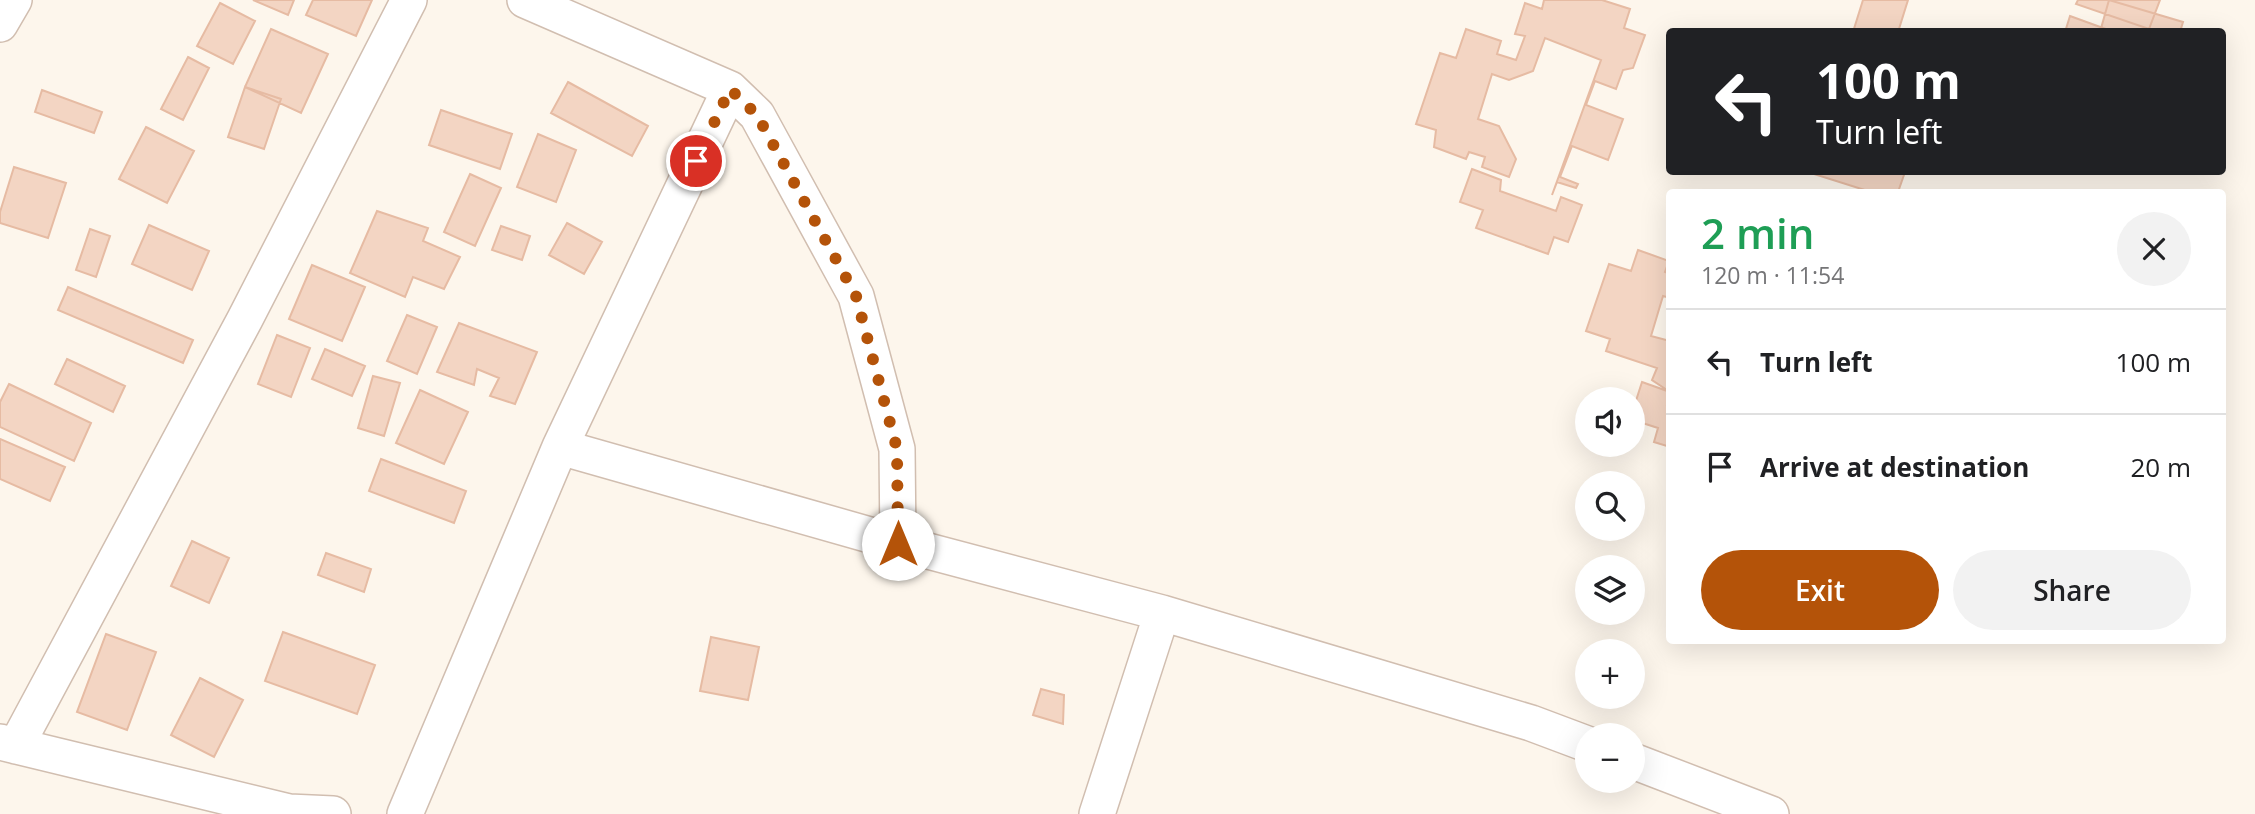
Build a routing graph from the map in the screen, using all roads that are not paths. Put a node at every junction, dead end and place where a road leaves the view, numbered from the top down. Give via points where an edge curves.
1 (14, 0) edge
2 (409, 0) edge
3 (525, 0) edge
4 (0, 24) edge
5 (730, 89) junction
6 (560, 447) junction
7 (898, 544) junction
8 (1162, 613) junction
9 (1575, 740) edge
10 (8, 744) edge
11 (1645, 766) edge
12 (333, 814) edge
13 (405, 814) edge
14 (1097, 814) edge
15 (1771, 814) edge

1 - 4 street
2 - 10 street via 245,319
3 - 5 street
5 - 6 street
5 - 7 street via 757,115 856,296 897,449
6 - 7 street
6 - 13 street
7 - 8 street
8 - 9 street
8 - 14 street
10 - 12 street via 289,812
11 - 15 street

